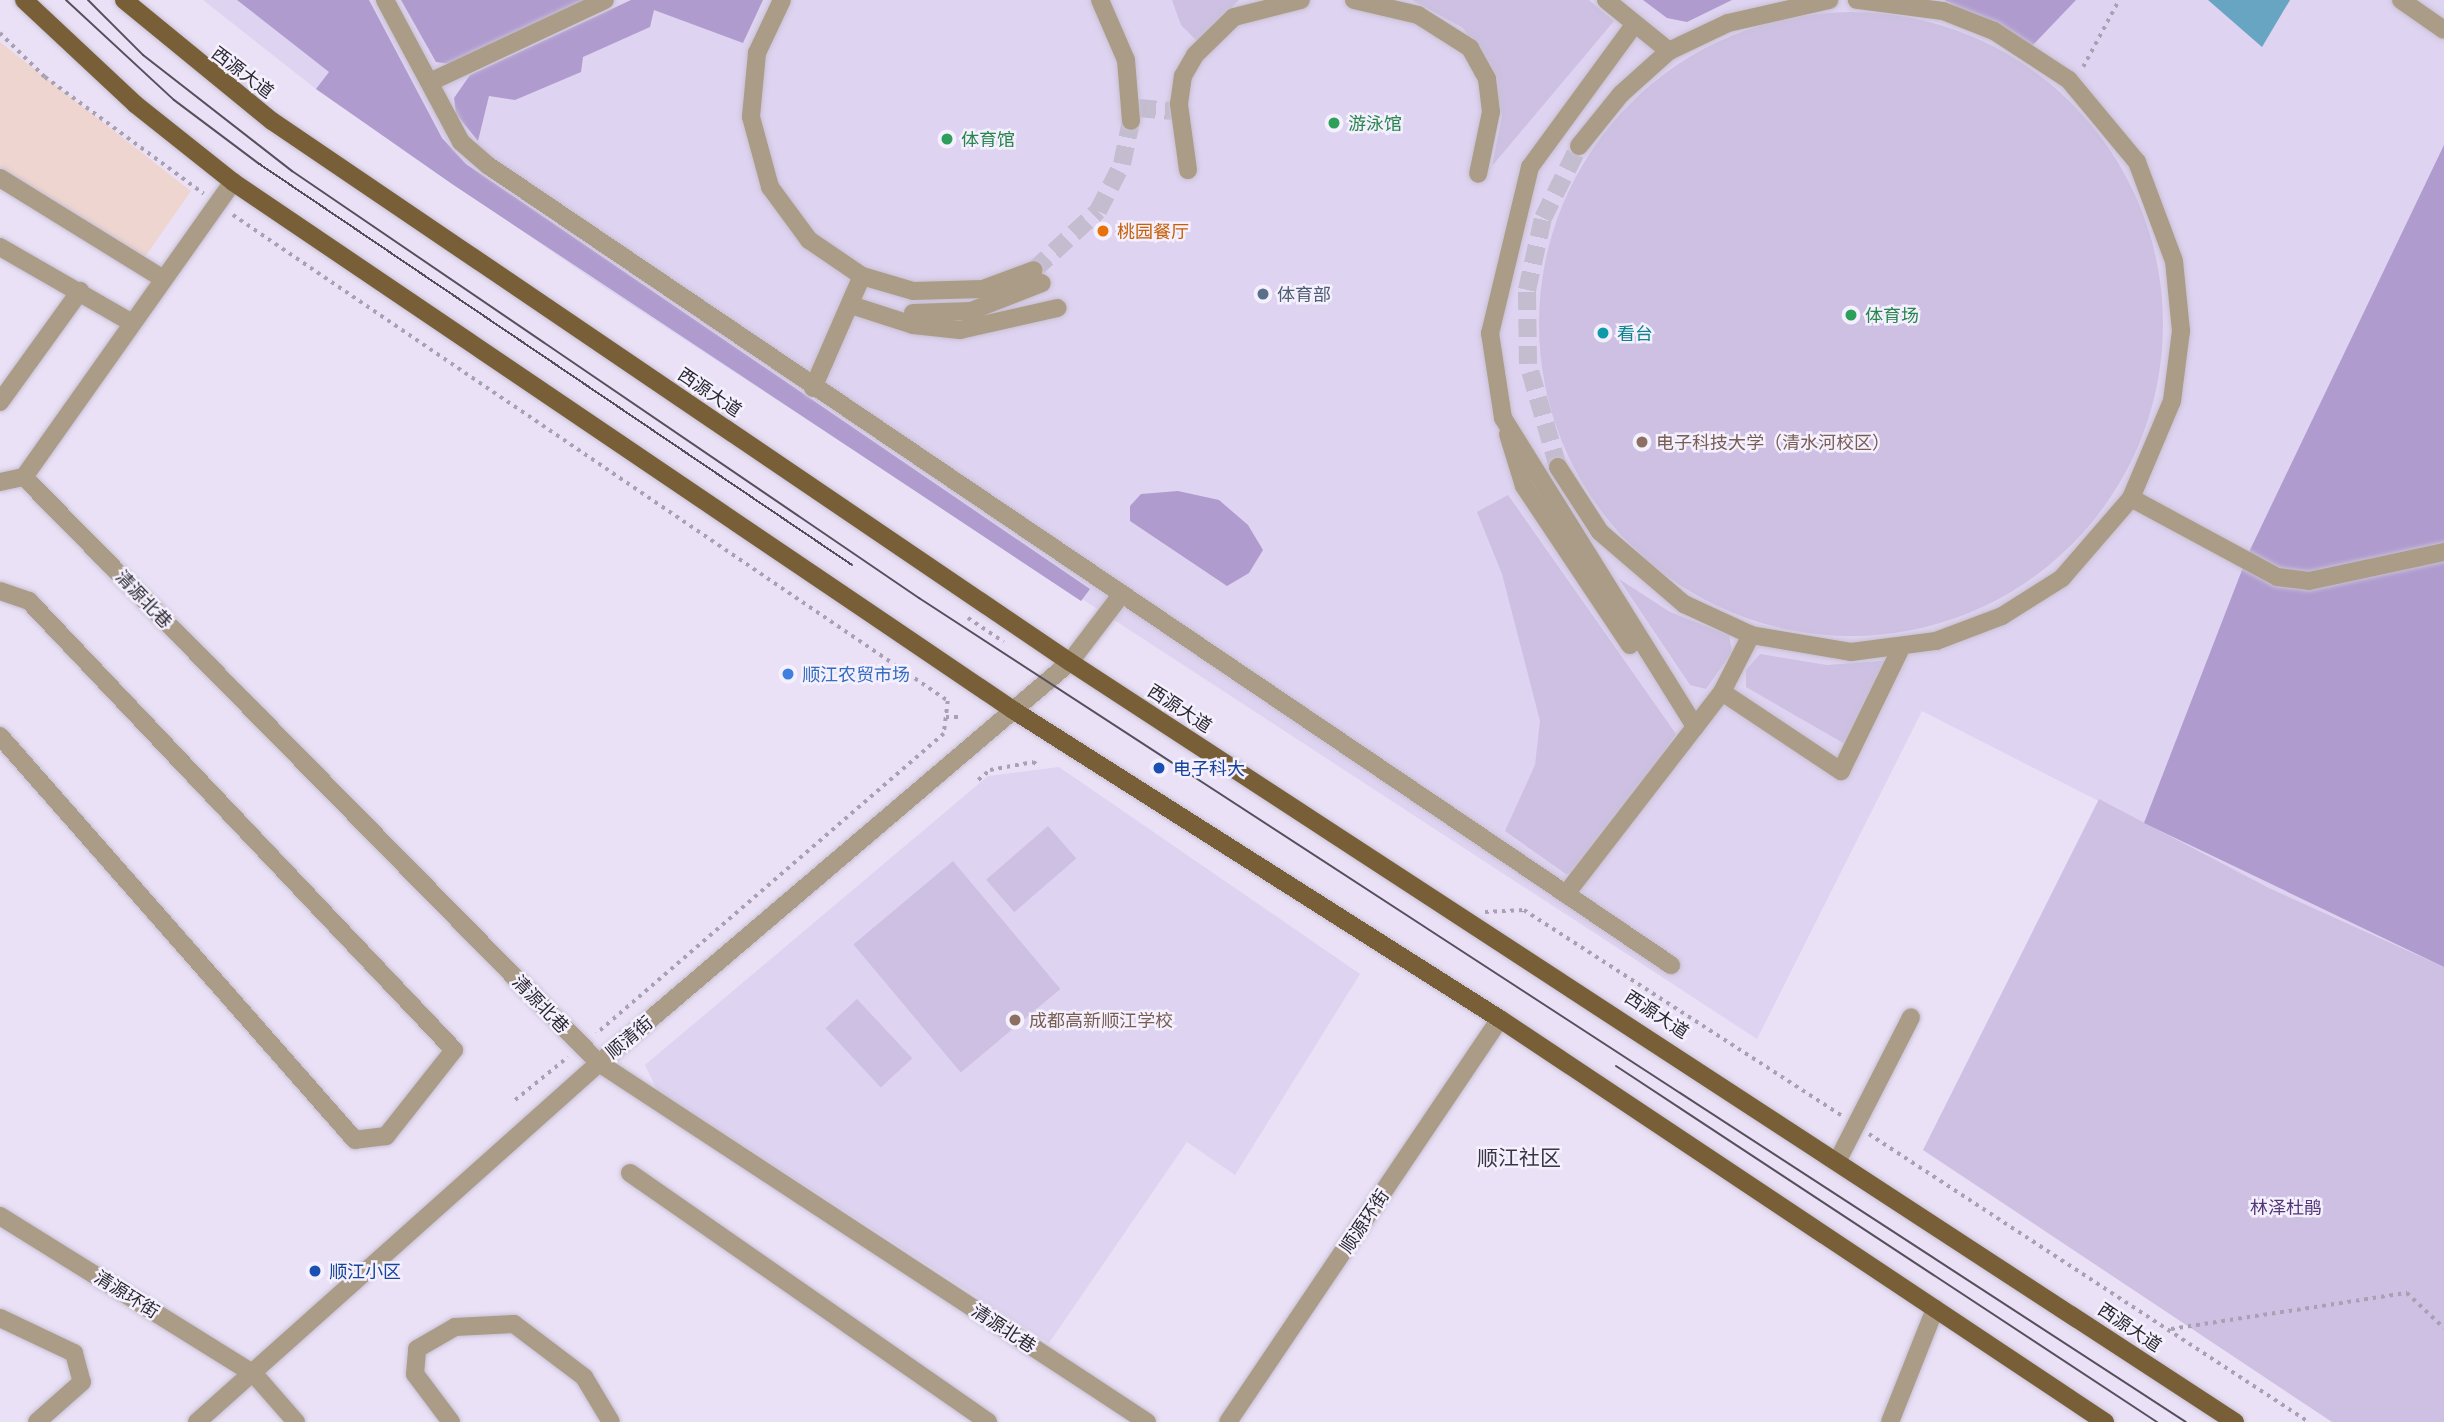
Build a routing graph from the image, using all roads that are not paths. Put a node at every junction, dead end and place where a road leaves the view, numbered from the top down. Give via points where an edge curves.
1 (24, 0) edge
2 (124, 0) edge
3 (385, 0) edge
4 (605, 0) edge
5 (782, 0) edge
6 (1100, 0) edge
7 (1301, 0) edge
8 (1354, 0) edge
9 (1606, 0) edge
10 (1829, 0) edge
11 (1857, 0) edge
12 (2401, 0) edge
13 (1634, 25) junction
14 (2444, 30) edge
15 (1669, 51) junction
16 (430, 82) junction
17 (1133, 112) tunnel mouth
18 (1579, 146) tunnel mouth
19 (1188, 170) dead end
20 (1478, 174) dead end
21 (0, 178) edge
22 (233, 182) junction
23 (0, 247) edge
24 (862, 276) junction
25 (162, 278) junction
26 (80, 291) junction
27 (854, 306) junction
28 (1058, 308) dead end
29 (132, 323) junction
30 (813, 388) junction
31 (0, 402) edge
32 (1558, 467) tunnel mouth
33 (24, 477) junction
34 (0, 482) edge
35 (2132, 498) junction
36 (2444, 552) edge
37 (0, 591) edge
38 (1121, 595) junction
39 (1751, 635) junction
40 (1901, 648) junction
41 (1070, 662) junction
42 (1722, 692) junction
43 (1013, 710) junction
44 (1695, 727) junction
45 (0, 736) edge
46 (1566, 894) junction
47 (1671, 965) dead end
48 (1911, 1017) dead end
49 (1500, 1019) junction
50 (599, 1063) junction
51 (1839, 1158) junction
52 (630, 1173) dead end
53 (0, 1216) edge
54 (1935, 1309) junction
55 (0, 1318) edge
56 (254, 1374) junction
57 (37, 1422) edge
58 (197, 1422) edge
59 (296, 1422) edge
60 (452, 1422) edge
61 (611, 1422) edge
62 (988, 1422) edge
63 (1147, 1422) edge
64 (1228, 1422) edge
65 (1890, 1422) edge
66 (2105, 1422) edge
67 (2235, 1422) edge

1 - 22 main road via 135,104
2 - 41 main road, 西源大道 via 272,121
3 - 16 street
4 - 16 street
5 - 24 street via 753,74 751,117 759,160 791,220 830,257
6 - 17 street via 1126,60
7 - 19 street via 1234,17 1212,33 1182,76 1177,111
8 - 20 street via 1418,15 1470,48 1487,79 1490,113
9 - 13 street
10 - 15 street via 1728,23
11 - 35 street via 1943,11 1994,31 2074,84 2117,132 2153,193 2180,295 2172,401
12 - 14 street
13 - 15 street
13 - 44 street via 1530,167 1490,333 1503,418
15 - 18 street via 1621,94
16 - 30 street via 461,142 489,166
21 - 25 street
22 - 25 street
22 - 43 main road
23 - 26 street
24 - 27 street
24 - 27 street via 913,291 948,293 1038,276 971,311 932,315
25 - 29 street
26 - 29 street
26 - 31 street
27 - 28 street via 913,325 960,330
27 - 30 street
29 - 33 street
30 - 38 street
32 - 39 street via 1625,559 1684,604
33 - 34 street
33 - 50 street, 清源北巷
35 - 36 street via 2277,577 2309,581
35 - 40 street via 2088,554 2033,598 1970,630
37 - 45 street via 29,601 454,1050 386,1136 355,1140
38 - 41 street, 顺清街
38 - 46 street
39 - 40 street via 1851,652
39 - 42 street
40 - 42 street via 1841,772
41 - 43 street, 顺清街
41 - 51 main road, 西源大道
42 - 44 street
43 - 49 main road
43 - 50 street, 顺清街
44 - 46 street
46 - 47 street
48 - 51 street
49 - 54 main road
49 - 64 street, 顺源环街
50 - 56 street, 顺清街
50 - 63 street, 清源北巷
51 - 67 main road, 西源大道
52 - 62 street
53 - 56 street, 清源环街
54 - 65 street
54 - 66 main road
55 - 57 street via 74,1353 82,1382
56 - 58 street, 顺清街
56 - 59 street
60 - 61 street via 415,1374 417,1349 455,1327 514,1324 584,1377

